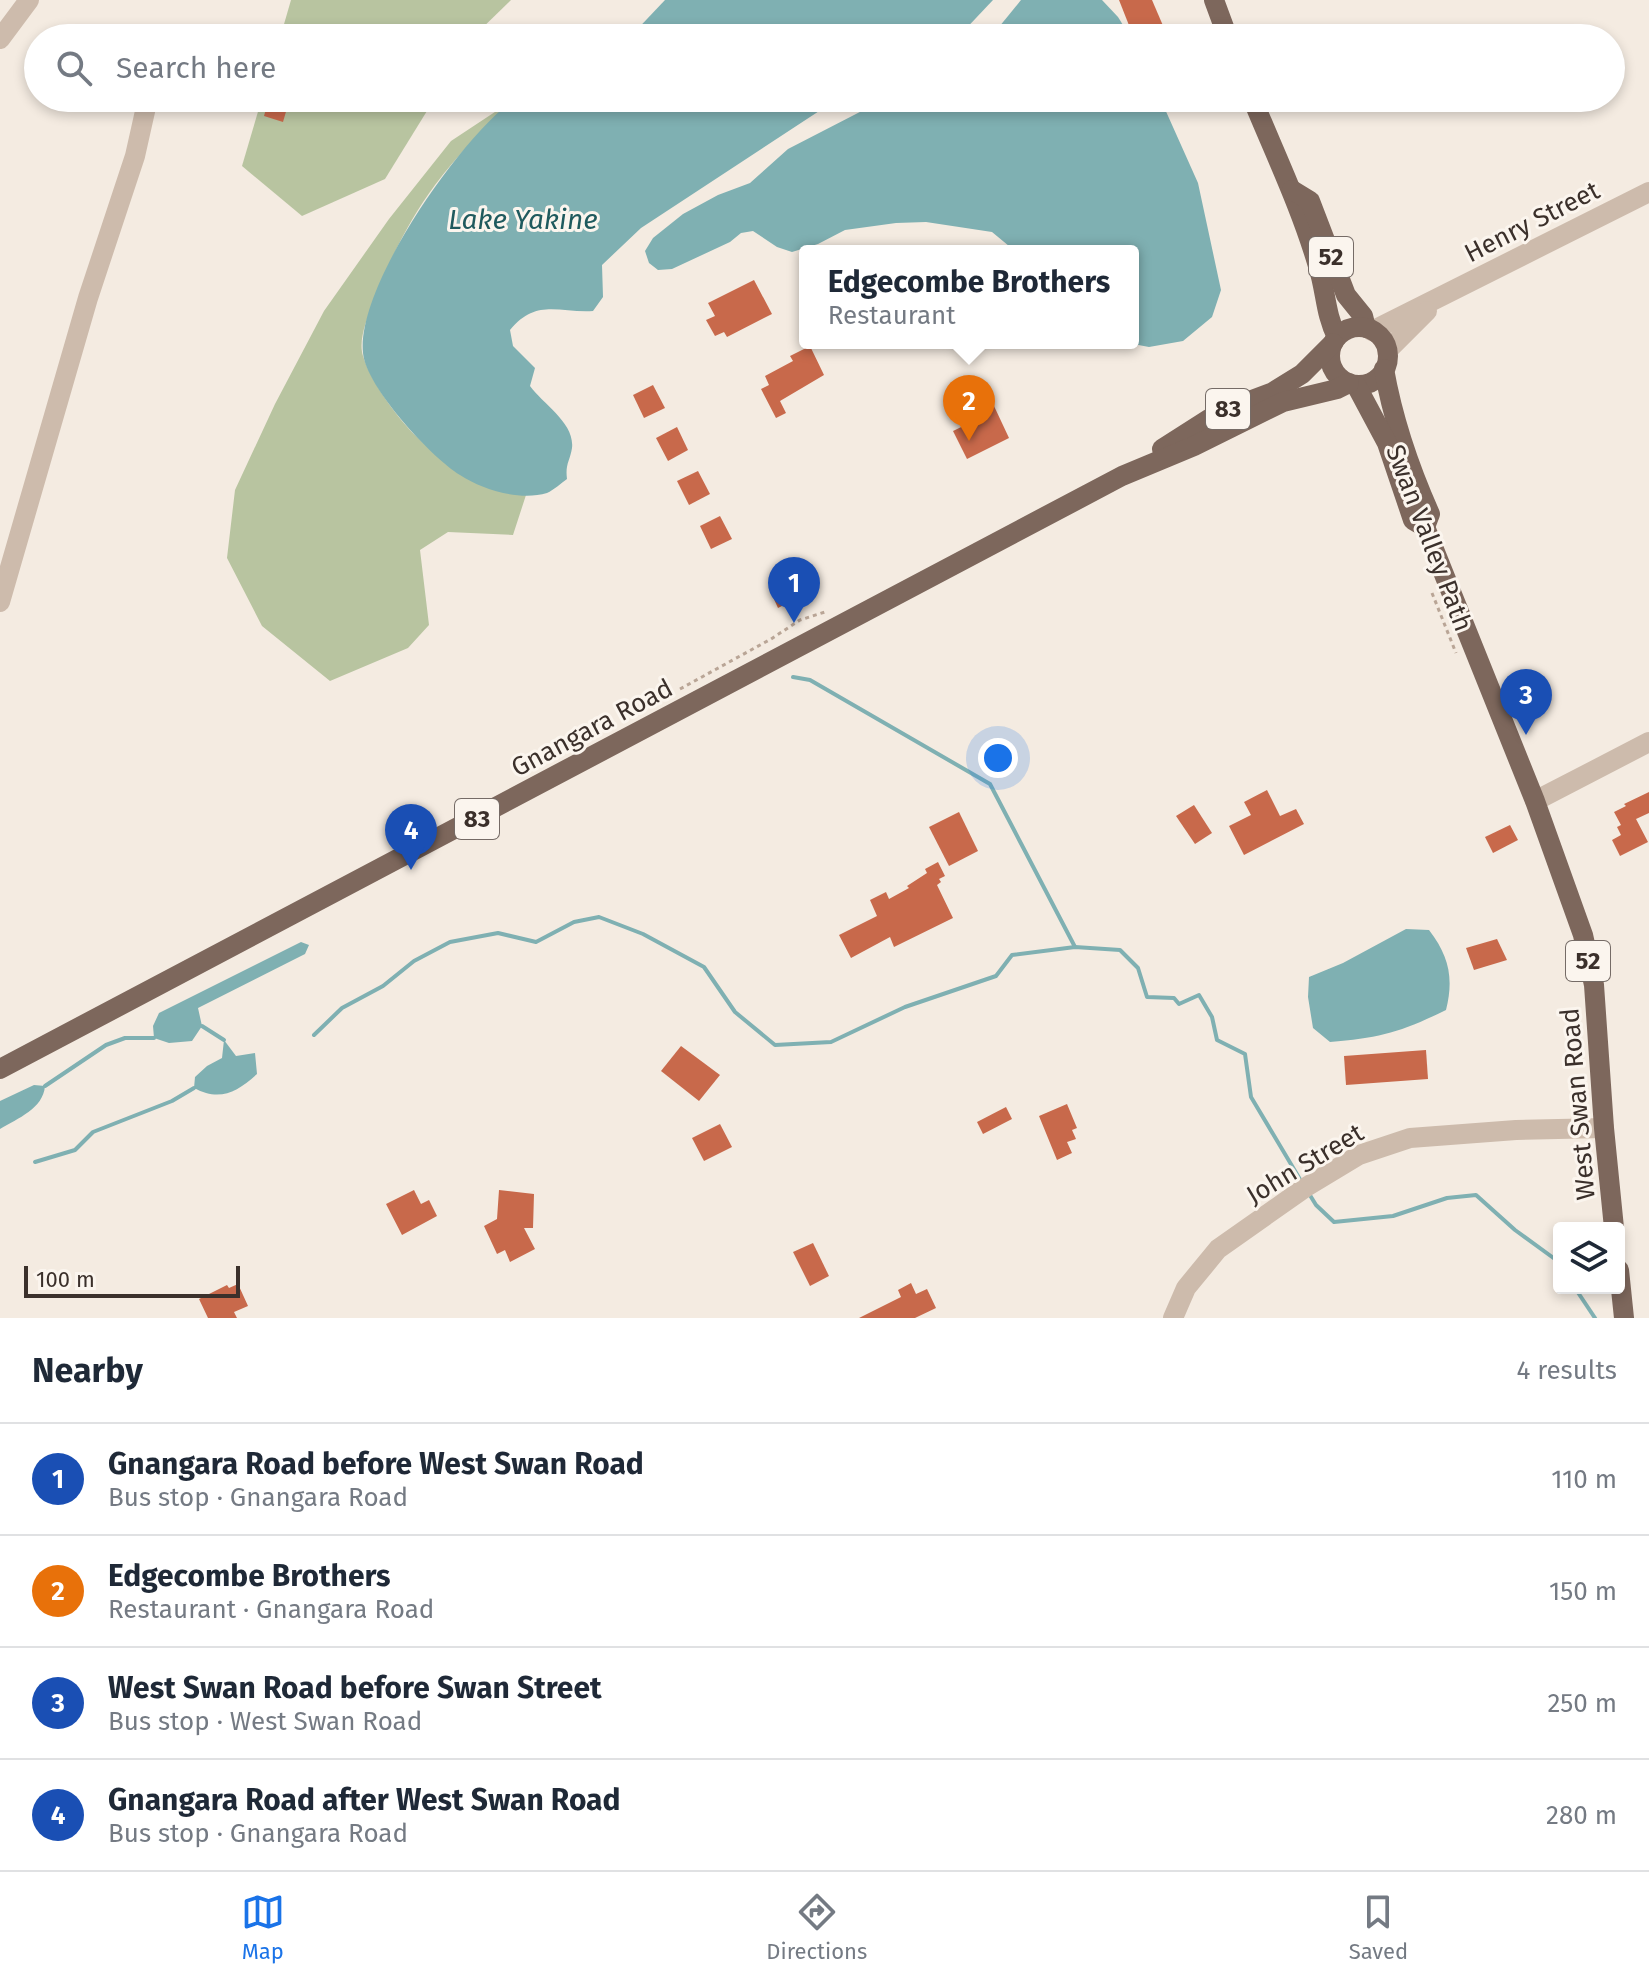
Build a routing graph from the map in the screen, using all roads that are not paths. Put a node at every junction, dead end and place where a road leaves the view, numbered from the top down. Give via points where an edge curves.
1 (29, 0) edge
2 (1214, 0) edge
3 (1223, 24) edge
4 (0, 39) edge
5 (145, 112) edge
6 (1258, 112) edge
7 (1292, 190) junction
8 (1649, 192) edge
9 (1438, 299) junction
10 (1369, 330) junction
11 (1335, 340) junction
12 (1386, 360) junction
13 (1353, 384) junction
14 (1122, 476) junction
15 (1425, 527) junction
16 (0, 602) edge
17 (1649, 742) edge
18 (1535, 801) junction
19 (0, 1069) edge
20 (1604, 1128) junction
21 (1613, 1222) edge
22 (1622, 1294) edge
23 (1173, 1318) edge
24 (1624, 1318) edge

1 - 4 street
2 - 3 main road
5 - 16 street
6 - 7 main road, 52
7 - 10 main road, 52 via 1310,201 1346,295
7 - 11 main road, 52 via 1319,267
8 - 9 street, Henry Street
9 - 10 street, Henry Street
9 - 12 street, Henry Street
10 - 11 main road via 1350,329
10 - 12 main road, 52 via 1379,336
11 - 13 main road, 52 via 1330,352 1334,371
11 - 14 main road, Gnangara Road / 83 via 1302,374 1209,419
12 - 13 main road via 1373,381
12 - 15 main road, West Swan Road / 52 via 1389,399 1430,514
13 - 14 main road, Gnangara Road / 83 via 1283,402
13 - 15 main road, West Swan Road / 52 via 1387,443 1413,520
14 - 19 main road, Gnangara Road / 83
15 - 18 main road, West Swan Road / 52
17 - 18 street
18 - 20 main road, West Swan Road / 52 via 1583,935 1594,985
20 - 21 main road, West Swan Road / 52
20 - 23 street, John Street via 1410,1138 1359,1155 1218,1249 1186,1288
22 - 24 main road

